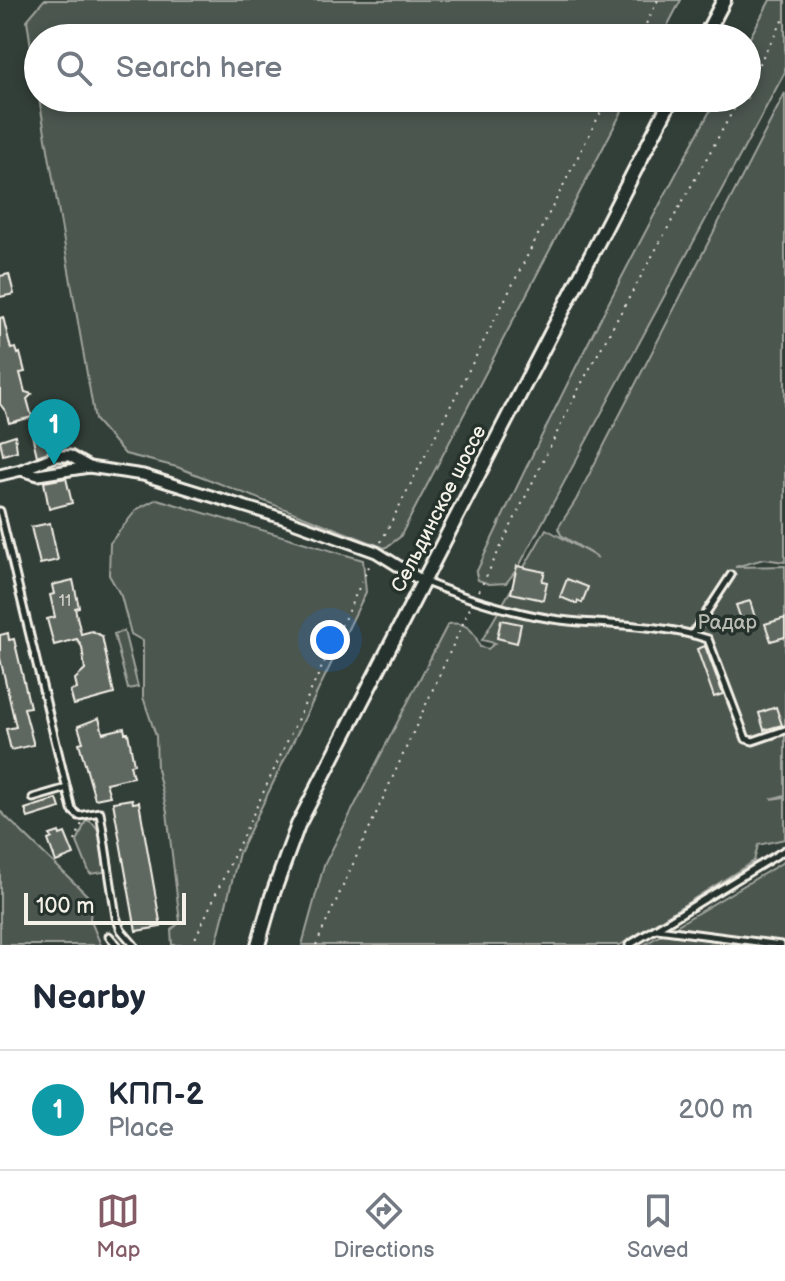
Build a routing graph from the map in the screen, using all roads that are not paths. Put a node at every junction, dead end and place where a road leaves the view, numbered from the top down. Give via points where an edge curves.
1 (724, 0) edge
2 (711, 24) edge
3 (665, 112) edge
4 (89, 467) junction
5 (21, 470) junction
6 (0, 475) edge
7 (0, 511) edge
8 (731, 575) dead end
9 (424, 582) junction
10 (693, 633) junction
11 (785, 730) edge
12 (67, 788) junction
13 (33, 798) dead end
14 (785, 850) edge
15 (656, 929) junction
16 (109, 936) dead end
17 (117, 945) edge
18 (134, 945) edge
19 (258, 945) edge
20 (629, 945) edge
21 (781, 945) edge

1 - 2 main road
3 - 9 main road, Сельдинское шоссе
4 - 5 street via 38,475
4 - 5 street via 70,456
4 - 9 street via 143,475 282,518 376,552
5 - 6 street
7 - 12 lane
8 - 10 lane
9 - 10 lane via 474,600 577,622
9 - 19 main road, Сельдинское шоссе via 298,825
10 - 11 lane via 708,639 715,652 746,739
12 - 13 lane
12 - 18 lane via 73,813 100,812 116,917
14 - 15 lane
15 - 20 lane
15 - 21 lane
16 - 17 lane

